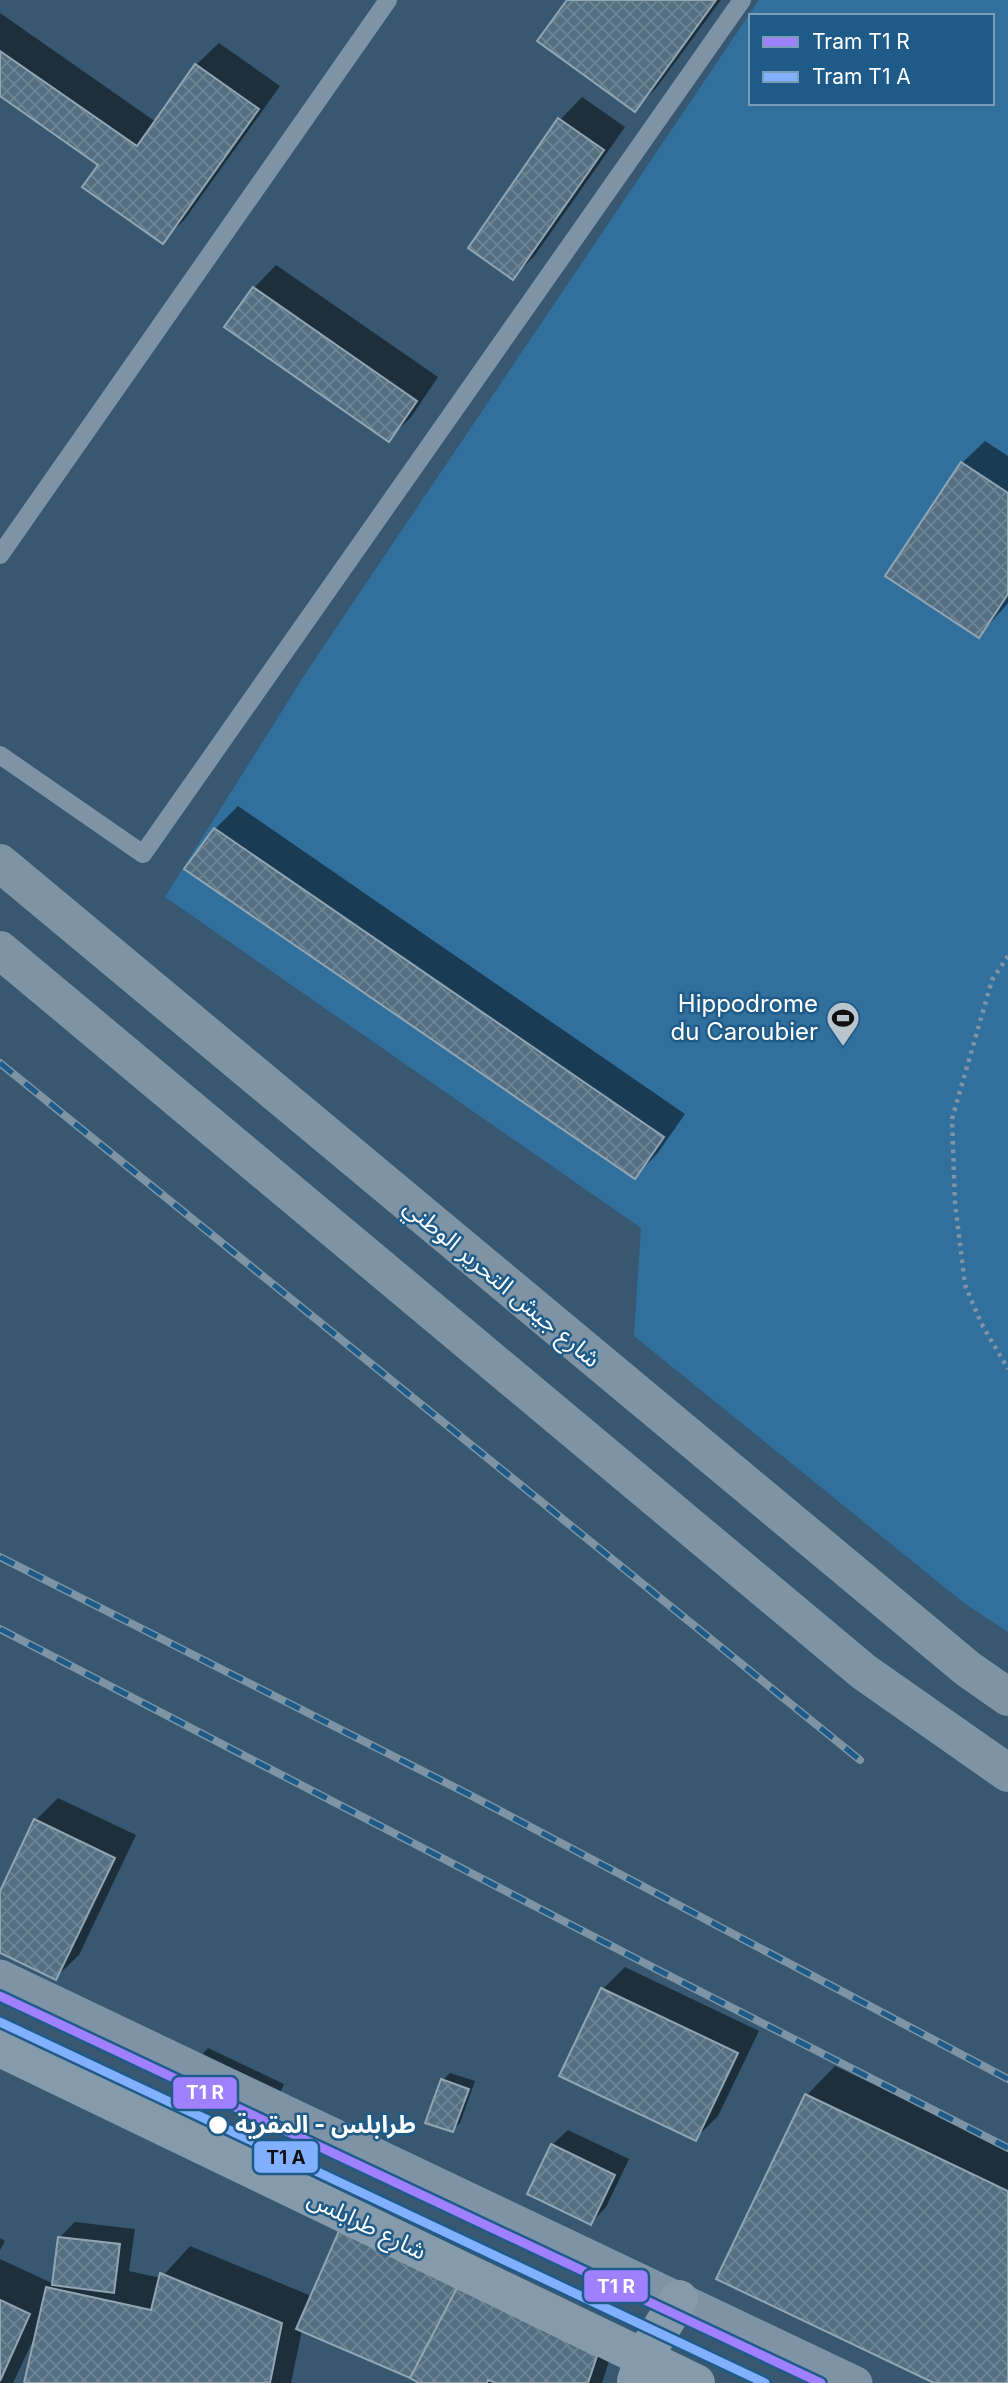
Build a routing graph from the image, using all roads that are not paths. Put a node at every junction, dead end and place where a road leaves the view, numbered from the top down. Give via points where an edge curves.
1 (388, 0) edge
2 (742, 0) edge
3 (0, 555) edge
4 (0, 755) edge
5 (0, 863) edge
6 (0, 950) edge
7 (1008, 1697) edge
8 (1008, 1773) edge
9 (0, 1976) edge
10 (0, 2048) edge
11 (679, 2299) junction
12 (639, 2370) edge
13 (696, 2383) edge
14 (856, 2383) edge

1 - 3 lane
2 - 4 lane via 143,854
5 - 7 highway, شارع جيش التحرير الوطني via 957,1660
6 - 8 highway via 833,1647
9 - 11 street
10 - 12 main road, شارع طرابلس
11 - 12 main road
11 - 14 street
12 - 13 main road, شارع طرابلس

